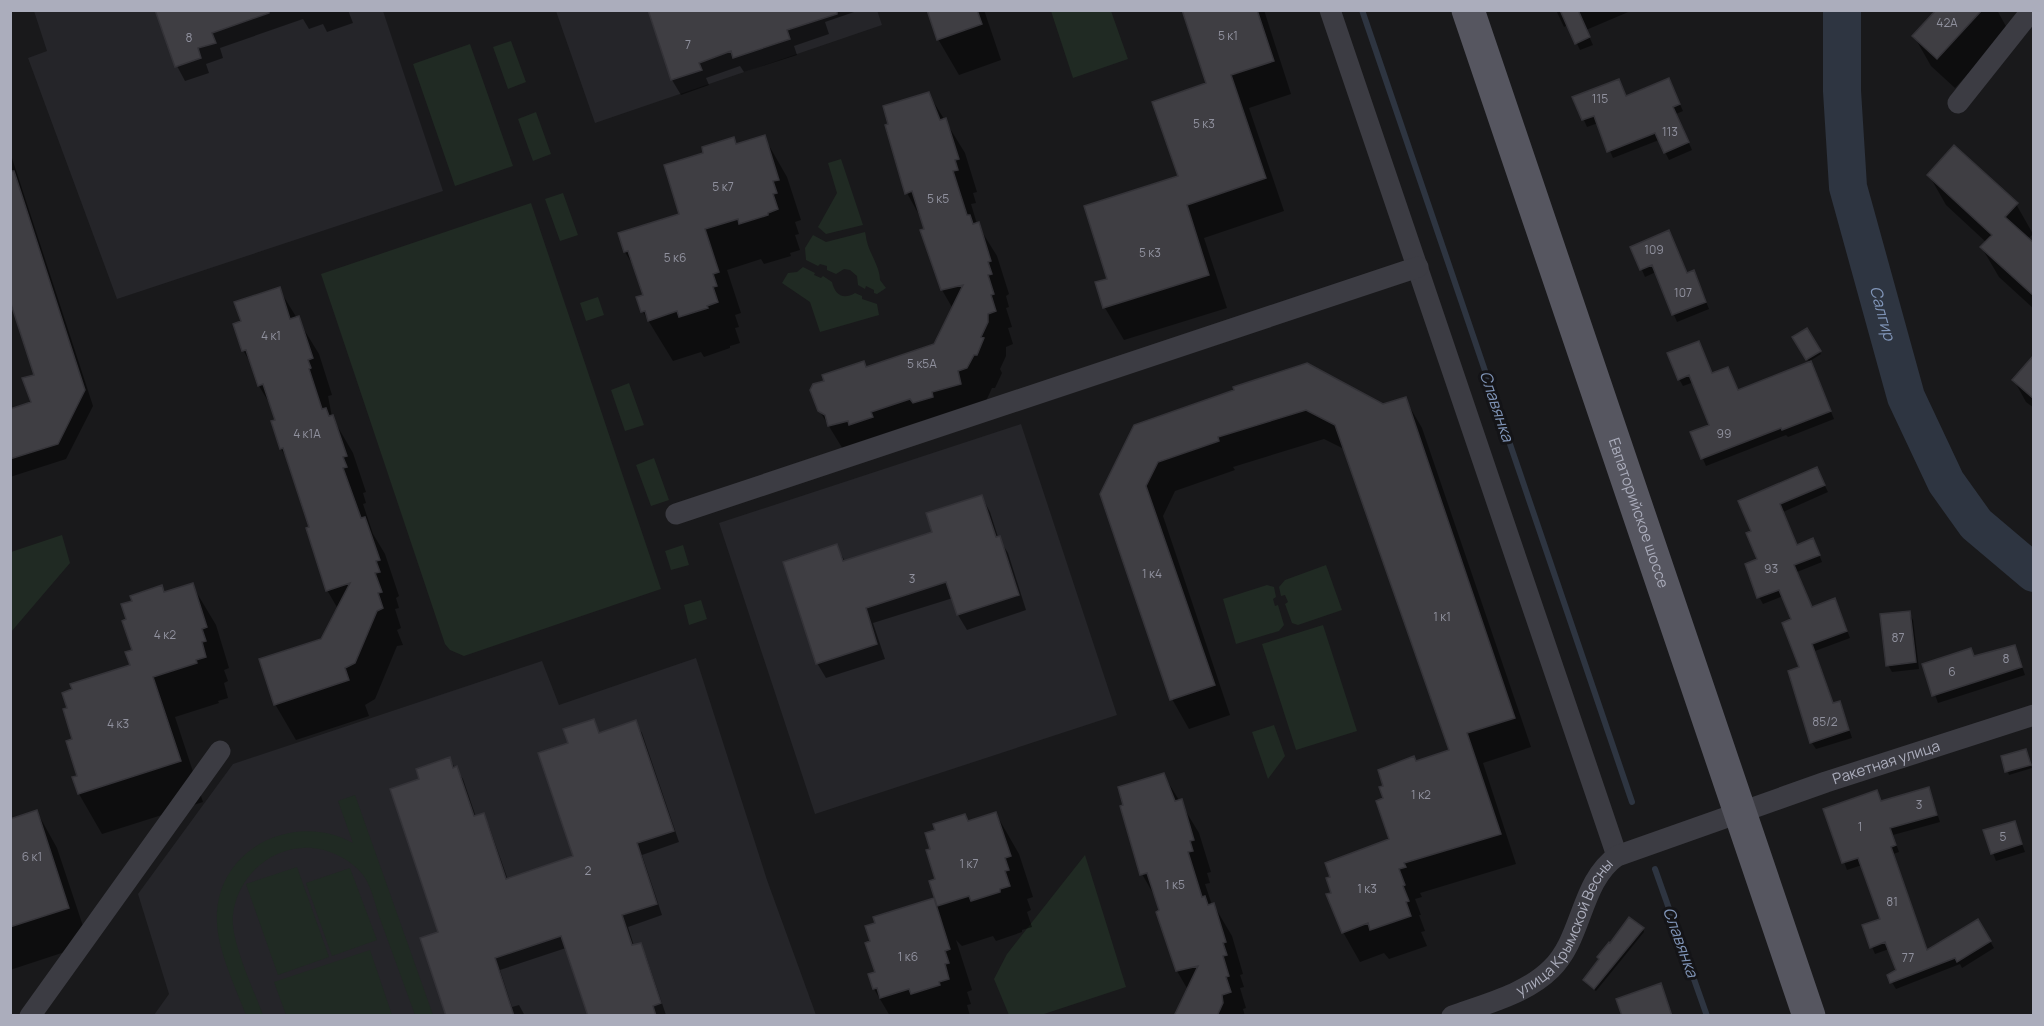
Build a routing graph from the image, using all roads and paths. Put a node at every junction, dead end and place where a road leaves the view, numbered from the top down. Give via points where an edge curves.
1 (1330, 10) edge
2 (1468, 10) edge
3 (2032, 10) edge
4 (1958, 103) dead end
5 (1418, 267) junction
6 (676, 514) dead end
7 (2034, 715) edge
8 (220, 751) dead end
9 (1741, 813) junction
10 (1617, 856) junction
11 (30, 1016) edge
12 (1452, 1016) edge
13 (1809, 1016) edge

1 - 5 street
2 - 9 main road, Евпаторийское шоссе
3 - 4 street
5 - 6 street
5 - 10 street
7 - 9 street, Ракетная улица
8 - 11 street
9 - 10 street, улица Крымской Весны
9 - 13 main road, Евпаторийское шоссе
10 - 12 street, улица Крымской Весны via 1605,864 1597,877 1564,952 1551,969 1514,992

